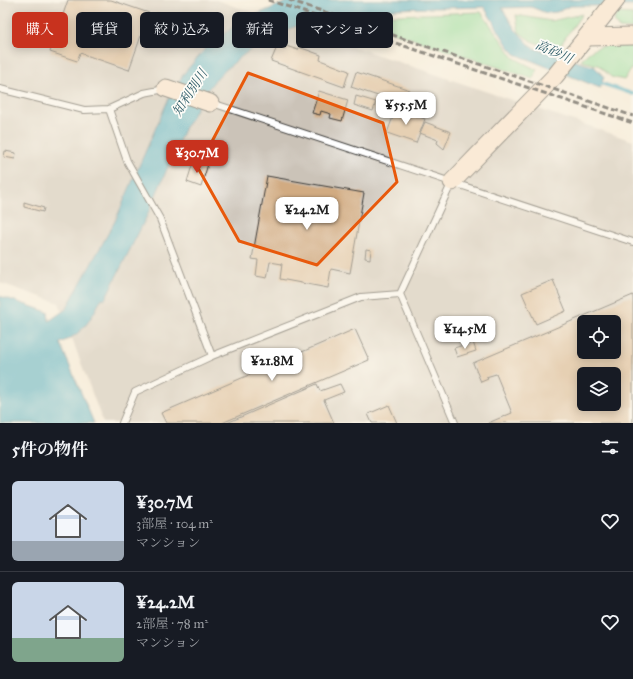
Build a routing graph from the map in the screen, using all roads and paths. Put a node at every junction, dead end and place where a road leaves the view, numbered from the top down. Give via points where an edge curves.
1 (612, 5) edge
2 (633, 36) edge
3 (587, 37) junction
4 (166, 88) joint
5 (0, 89) edge
6 (210, 103) joint
7 (108, 109) junction
8 (452, 182) junction
9 (633, 242) edge
10 (400, 294) junction
11 (212, 356) junction
12 (122, 423) edge
13 (456, 423) edge

1 - 3 street
2 - 3 street
3 - 8 street via 555,76
4 - 6 street
4 - 7 lane via 144,93
5 - 7 lane via 84,110
6 - 8 lane
7 - 11 lane via 127,161 160,219
8 - 9 lane
8 - 10 lane
10 - 11 lane via 361,297
10 - 13 lane
11 - 12 lane via 135,392

